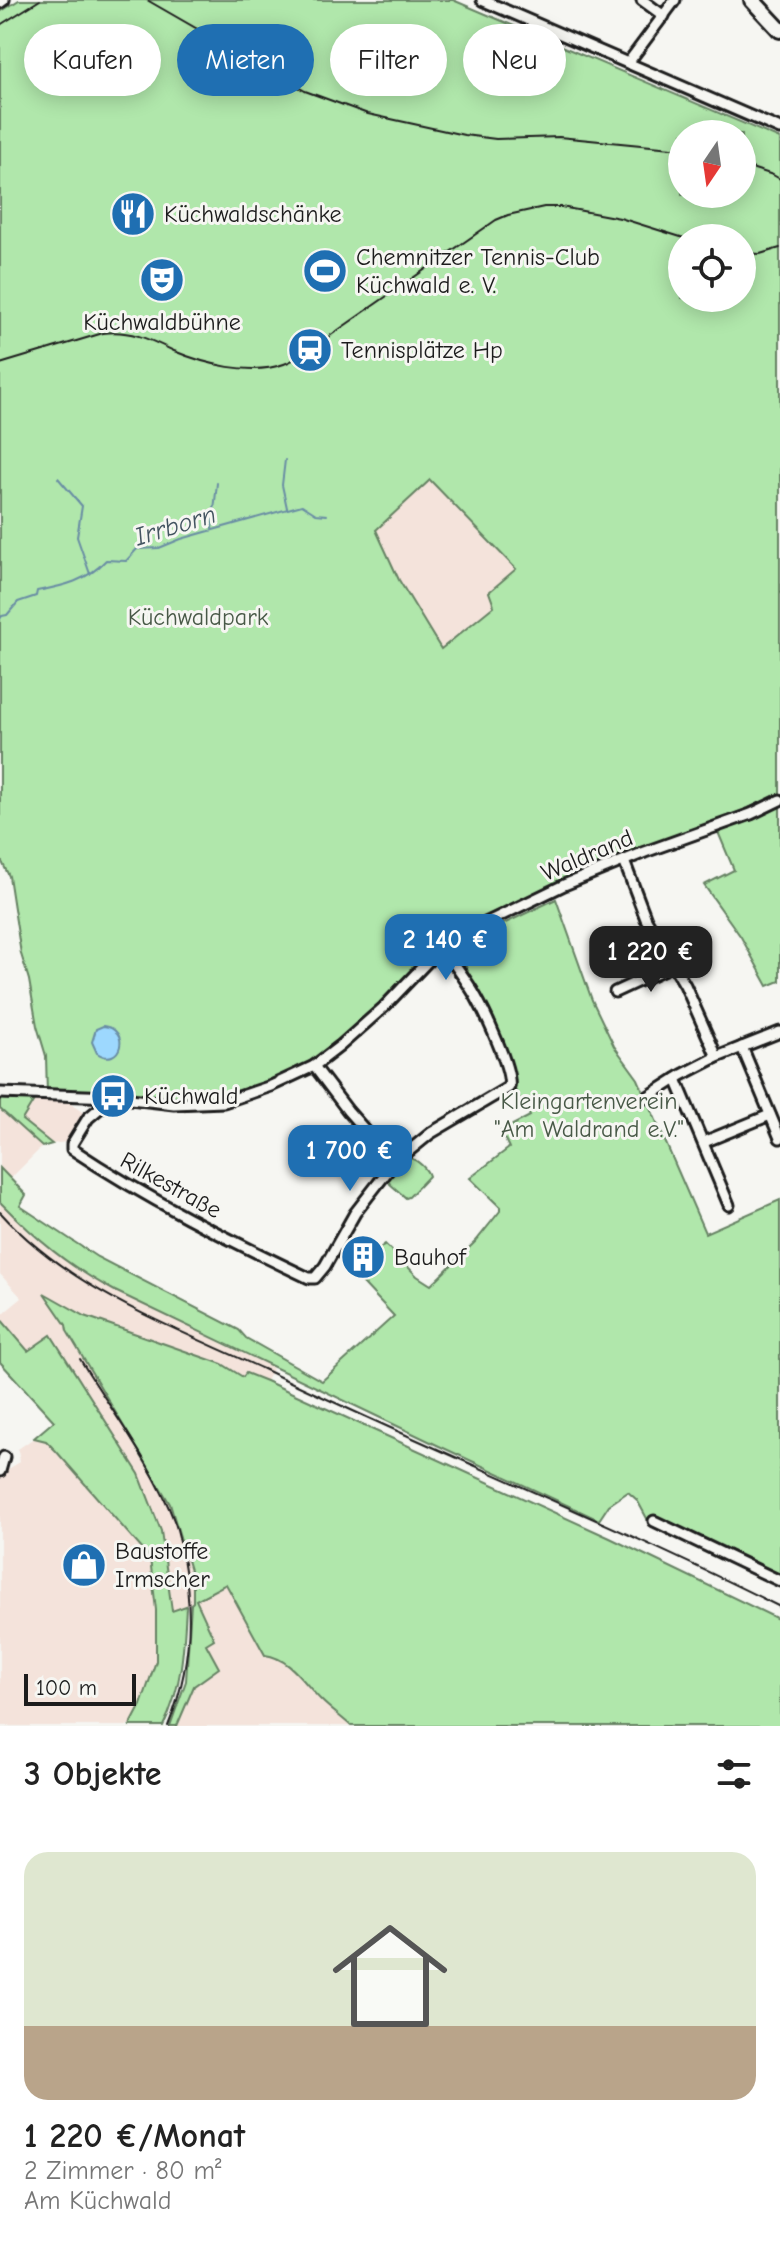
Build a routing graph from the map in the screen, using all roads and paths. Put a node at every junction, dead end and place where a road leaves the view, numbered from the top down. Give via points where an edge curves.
1 (482, 0) edge
2 (642, 0) edge
3 (675, 0) edge
4 (752, 0) edge
5 (765, 0) edge
6 (664, 16) junction
7 (780, 17) edge
8 (780, 30) edge
9 (628, 63) junction
10 (780, 129) edge
11 (780, 800) edge
12 (624, 861) junction
13 (444, 948) junction
14 (673, 965) junction
15 (615, 992) dead end
16 (780, 1032) edge
17 (742, 1047) junction
18 (717, 1057) junction
19 (314, 1066) junction
20 (676, 1079) junction
21 (0, 1093) edge
22 (113, 1097) junction
23 (646, 1098) dead end
24 (770, 1115) junction
25 (778, 1126) edge
26 (780, 1138) edge
27 (704, 1142) junction
28 (394, 1163) junction
29 (729, 1205) dead end
30 (4, 1457) edge
31 (0, 1471) edge
32 (654, 1521) dead end
33 (780, 1581) edge

1 - 9 street
2 - 6 street
3 - 6 street
4 - 8 main road
5 - 7 main road
6 - 9 street
9 - 10 street
11 - 12 street, Waldrand
12 - 13 street, Waldrand via 508,911
12 - 14 street via 646,919
13 - 19 street, Waldrand via 363,1027
13 - 28 street via 476,998 506,1064 509,1087 431,1133
14 - 15 street
14 - 18 street
16 - 17 street
17 - 18 street
17 - 24 street
18 - 20 street
19 - 22 street, Waldrand via 224,1102 174,1104
19 - 28 street
20 - 23 street
20 - 27 street
21 - 22 street, Waldrand
22 - 28 street, Rilkestraße via 88,1118 72,1149 216,1234 309,1278 320,1274 355,1213
24 - 25 street
24 - 27 street
25 - 26 street
27 - 29 street
30 - 31 street
32 - 33 street

